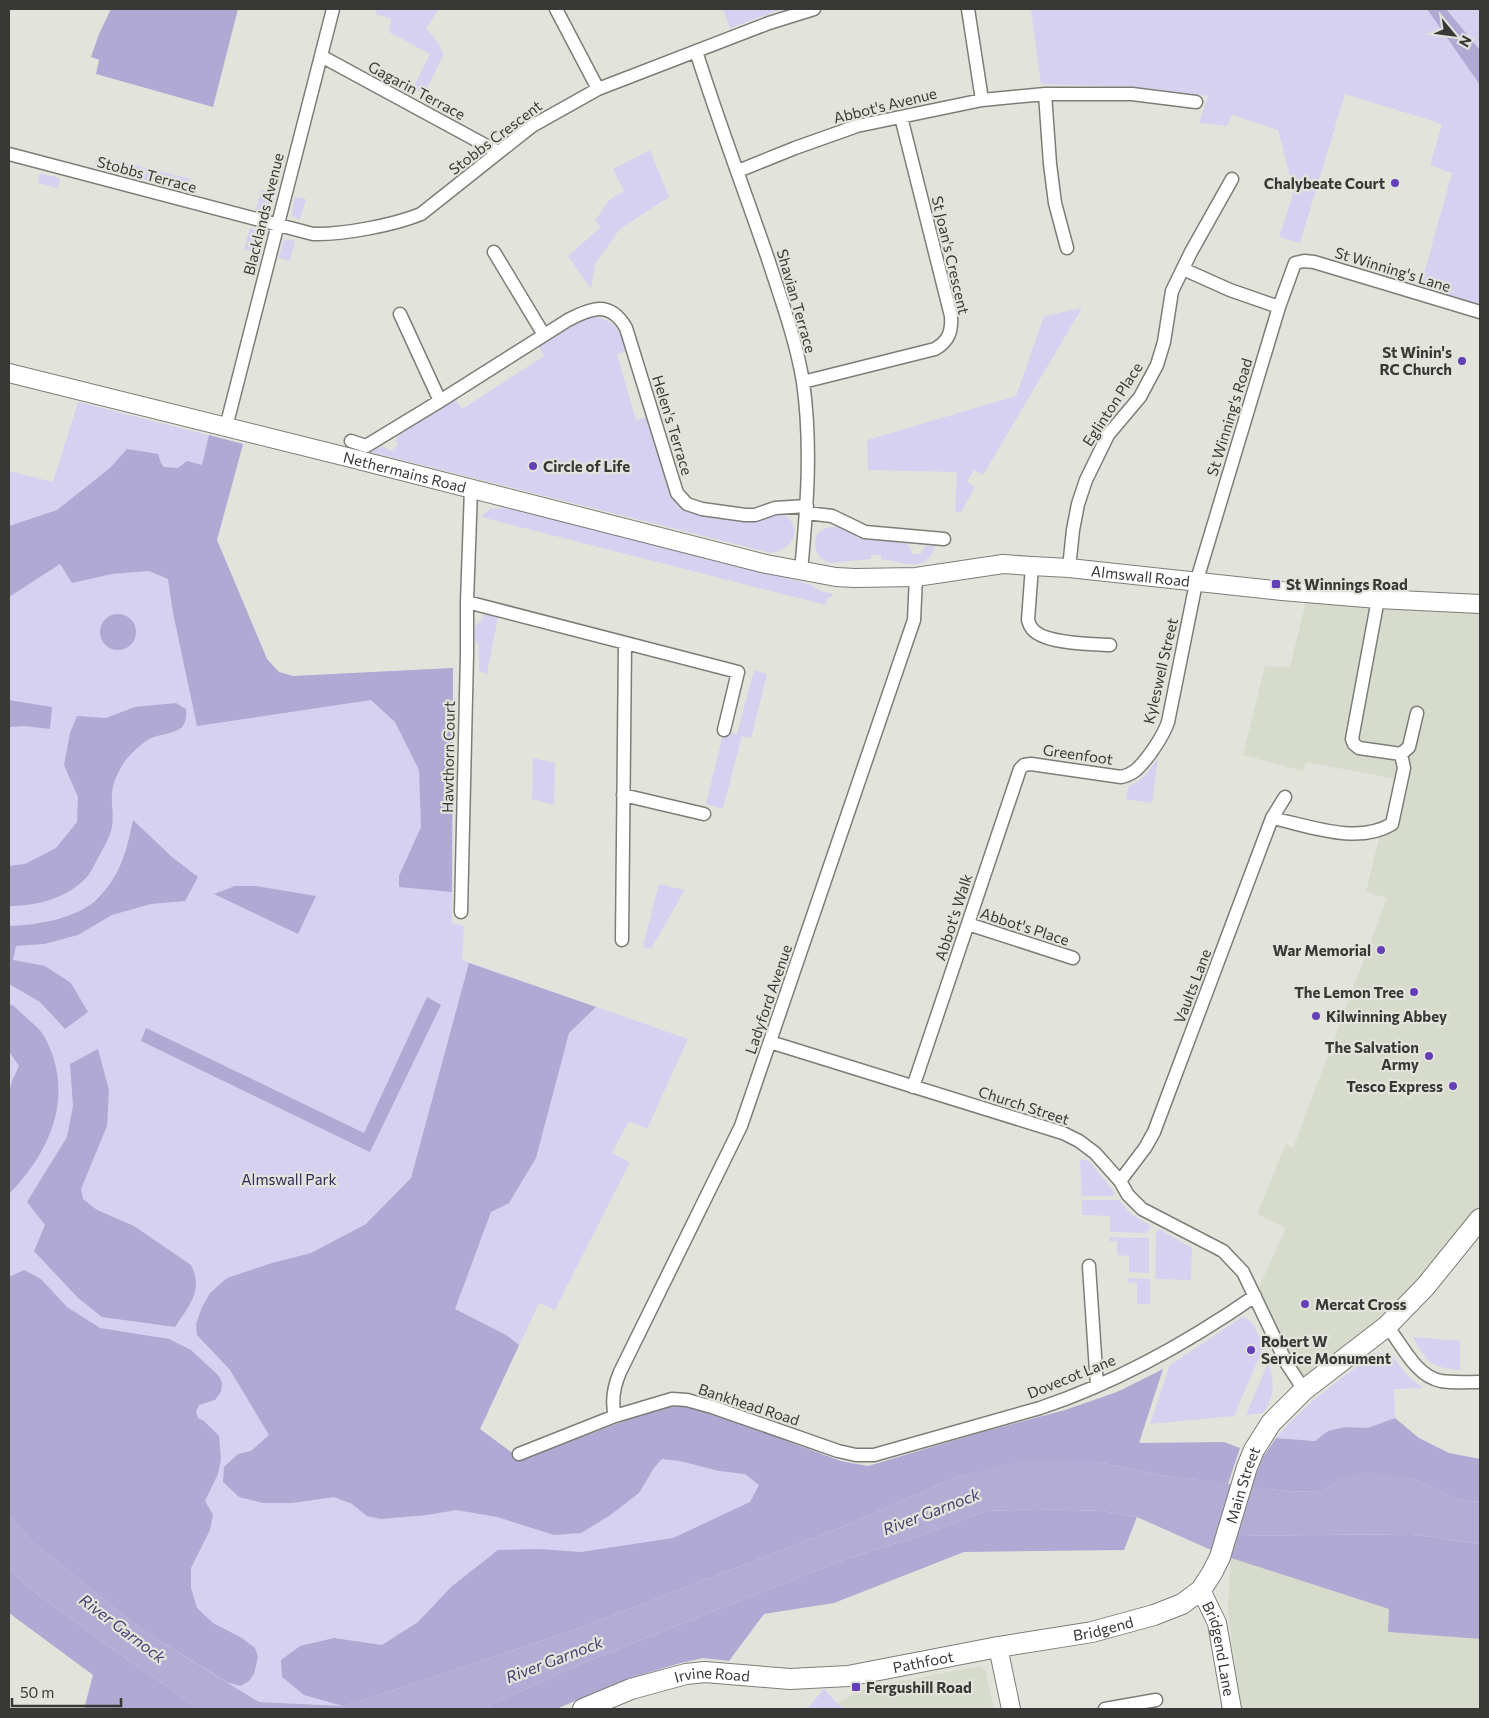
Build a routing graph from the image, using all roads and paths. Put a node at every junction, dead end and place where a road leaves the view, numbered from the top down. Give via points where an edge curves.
1 (333, 9) edge
2 (556, 9) edge
3 (814, 9) edge
4 (968, 9) edge
5 (696, 51) junction
6 (321, 56) junction
7 (598, 89) junction
8 (1045, 94) junction
9 (982, 100) junction
10 (1196, 102) dead end
11 (901, 117) junction
12 (498, 152) junction
13 (9, 154) edge
14 (738, 171) junction
15 (1232, 179) dead end
16 (278, 225) junction
17 (1067, 248) dead end
18 (494, 252) dead end
19 (1295, 263) joint
20 (1183, 269) junction
21 (1279, 307) junction
22 (1480, 312) edge
23 (400, 314) dead end
24 (544, 335) junction
25 (9, 373) edge
26 (803, 382) junction
27 (440, 401) junction
28 (226, 427) junction
29 (350, 441) dead end
30 (471, 489) junction
31 (807, 509) junction
32 (944, 539) dead end
33 (1032, 566) junction
34 (1069, 568) junction
35 (801, 571) junction
36 (916, 577) junction
37 (1196, 583) junction
38 (1378, 599) junction
39 (466, 602) junction
40 (1480, 604) edge
41 (625, 643) junction
42 (1110, 645) dead end
43 (1417, 713) dead end
44 (724, 730) dead end
45 (1400, 754) junction
46 (1031, 764) joint
47 (1121, 777) joint
48 (623, 795) junction
49 (1285, 797) dead end
50 (704, 814) dead end
51 (1272, 818) junction
52 (461, 912) dead end
53 (968, 924) junction
54 (622, 940) dead end
55 (1073, 958) dead end
56 (770, 1042) junction
57 (913, 1087) junction
58 (1120, 1181) junction
59 (1480, 1219) edge
60 (1089, 1266) dead end
61 (1256, 1296) junction
62 (1387, 1326) junction
63 (1480, 1382) edge
64 (1097, 1386) junction
65 (1304, 1390) junction
66 (615, 1416) junction
67 (519, 1454) dead end
68 (856, 1455) joint
69 (1201, 1590) junction
70 (998, 1646) junction
71 (848, 1676) joint
72 (1156, 1700) dead end
73 (583, 1709) edge
74 (1011, 1709) edge
75 (1105, 1709) edge
76 (1232, 1709) edge

1 - 6 street, Blacklands Avenue
2 - 7 street
3 - 5 street, Stobbs Crescent
4 - 9 street
5 - 7 street, Stobbs Crescent
5 - 14 street, Shavian Terrace
6 - 12 street, Gagarin Terrace
6 - 16 street, Blacklands Avenue
7 - 12 street, Stobbs Crescent via 532,126
8 - 9 street, Abbot's Avenue
8 - 10 street, Abbot's Avenue via 1132,94
8 - 17 street via 1055,203
9 - 11 street, Abbot's Avenue
11 - 14 street, Abbot's Avenue via 858,126
11 - 26 street, St Joan's Crescent via 951,316 947,340 935,349
12 - 16 street, Stobbs Crescent via 431,207 407,219 330,234 313,234
13 - 16 street, Stobbs Terrace
14 - 26 street, Shavian Terrace via 790,329
15 - 20 street, Eglinton Place
16 - 28 street, Blacklands Avenue
18 - 24 street
19 - 21 street, St Winning's Road
19 - 22 street, St Winning's Lane via 1314,262
20 - 21 street
20 - 34 street, Eglinton Place via 1172,292 1157,365 1140,397 1108,435 1086,480 1074,522
21 - 37 street, St Winning's Road
23 - 27 street
24 - 27 street, Helen's Terrace
24 - 31 street, Helen's Terrace via 596,308 610,311 623,322 677,493 687,504 746,515 780,507
25 - 28 main road, Nethermains Road
26 - 31 street, Shavian Terrace via 809,462
27 - 29 street, Helen's Terrace via 366,446
28 - 30 main road, Nethermains Road
30 - 35 main road, Nethermains Road
30 - 39 street, Hawthorn Court
31 - 32 street, Helen's Terrace via 832,516 865,532
31 - 35 street, Shavian Terrace
33 - 34 main road, Almswall Road
33 - 36 main road, Almswall Road via 1003,564
33 - 42 street via 1028,620 1031,628 1053,640
34 - 37 main road, Almswall Road
35 - 36 main road, Almswall Road via 836,577
36 - 56 street, Ladyford Avenue via 914,620
37 - 38 main road, Almswall Road
37 - 47 street, Kyleswell Street via 1165,731 1135,771
38 - 40 main road, Almswall Road
38 - 45 street via 1352,739 1359,748
39 - 41 street
39 - 52 street, Hawthorn Court
41 - 44 street via 738,672
41 - 48 street
43 - 45 street via 1409,747
45 - 51 street via 1404,768 1392,824 1381,830 1347,834
46 - 47 street, Greenfoot
46 - 53 street, Abbot's Walk via 1024,765 1017,774
48 - 50 street
48 - 54 street
49 - 51 street, Vaults Lane
51 - 58 street, Vaults Lane via 1154,1132
53 - 55 street, Abbot's Place
53 - 57 street, Abbot's Walk
56 - 57 street, Church Street
56 - 66 street, Ladyford Avenue via 741,1126 616,1381
57 - 58 street, Church Street via 1072,1137 1095,1153
58 - 61 street, Church Street via 1142,1209 1222,1251 1243,1272
59 - 62 main road, Main Street
60 - 64 street
61 - 64 street, Dovecot Lane via 1174,1347
61 - 65 street, Church Street via 1287,1364
62 - 63 street via 1425,1374 1440,1380
62 - 65 main road, Main Street
64 - 68 street, Dovecot Lane via 1031,1411 874,1455
65 - 69 main road, Main Street via 1271,1423 1254,1450 1220,1556
66 - 67 street, Bankhead Road
66 - 68 street, Bankhead Road via 672,1399 687,1400
69 - 70 main road, Bridgend via 1170,1610 1122,1625
69 - 76 main road, Bridgend Lane via 1217,1623
70 - 71 main road, Pathfoot
70 - 74 main road
71 - 73 main road, Irvine Road via 790,1679 705,1672 686,1674 631,1689
72 - 75 street

